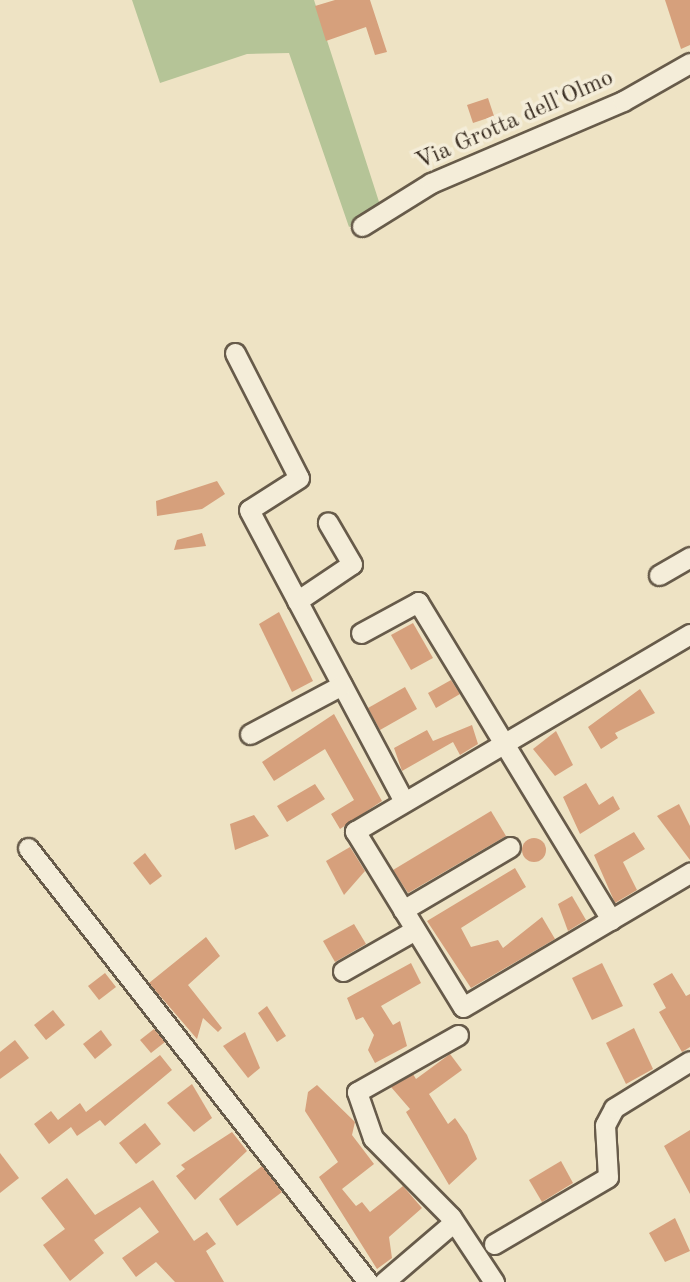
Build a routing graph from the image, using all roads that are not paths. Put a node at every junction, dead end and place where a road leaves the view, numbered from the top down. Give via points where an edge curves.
1 (690, 63) edge
2 (362, 226) dead end
3 (235, 353) dead end
4 (328, 523) dead end
5 (690, 557) edge
6 (659, 575) dead end
7 (297, 601) junction
8 (361, 633) dead end
9 (690, 634) edge
10 (342, 685) junction
11 (250, 734) dead end
12 (503, 747) junction
13 (404, 801) junction
14 (28, 848) dead end
15 (510, 848) dead end
16 (690, 873) edge
17 (403, 910) junction
18 (611, 920) junction
19 (415, 930) junction
20 (343, 971) dead end
21 (458, 1035) dead end
22 (690, 1061) edge
23 (454, 1222) junction
24 (494, 1244) dead end
25 (369, 1282) edge
26 (384, 1282) edge
27 (494, 1282) edge

1 - 2 street, Via Grotta dell'Olmo via 623,101 431,183
3 - 7 street via 299,478 249,510
4 - 7 street via 352,564
5 - 6 street
7 - 10 street
8 - 12 street via 418,602
9 - 12 street
10 - 11 street
10 - 13 street
12 - 13 street
12 - 18 street
13 - 17 street via 355,831
14 - 25 street
15 - 17 street
16 - 18 street
17 - 19 street
18 - 19 street via 463,1007
19 - 20 street
21 - 23 street via 357,1092 373,1138
22 - 24 street via 614,1108 605,1125 608,1177
23 - 26 street
23 - 27 street

